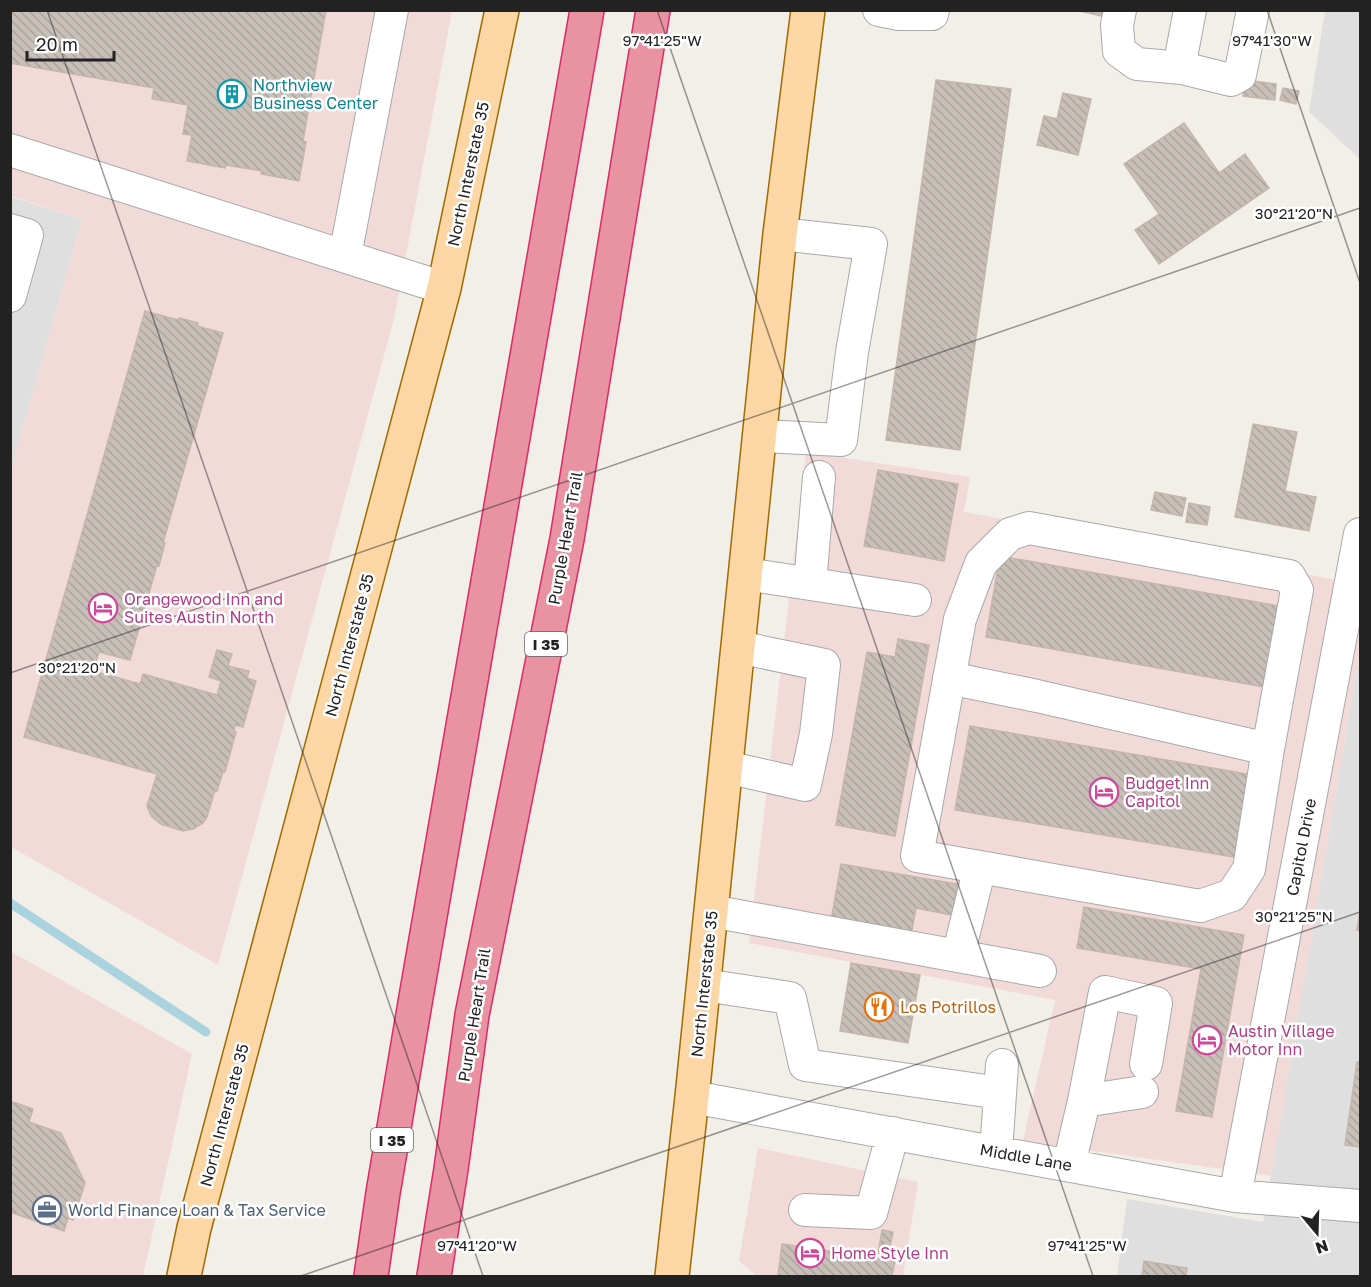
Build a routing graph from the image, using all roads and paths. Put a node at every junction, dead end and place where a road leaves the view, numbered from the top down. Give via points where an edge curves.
1 (392, 10) edge
2 (502, 10) edge
3 (586, 10) edge
4 (653, 10) edge
5 (808, 10) edge
6 (879, 10) edge
7 (933, 10) edge
8 (1120, 10) edge
9 (1190, 10) edge
10 (1253, 10) edge
11 (1182, 68) junction
12 (10, 150) edge
13 (10, 230) edge
14 (780, 234) junction
15 (345, 256) junction
16 (444, 288) junction
17 (10, 296) edge
18 (760, 436) junction
19 (819, 477) dead end
20 (1360, 534) edge
21 (746, 574) junction
22 (810, 584) junction
23 (915, 600) dead end
24 (738, 647) junction
25 (949, 678) junction
26 (1268, 749) junction
27 (726, 767) junction
28 (980, 867) junction
29 (711, 911) junction
30 (958, 956) junction
31 (1040, 971) dead end
32 (704, 985) junction
33 (692, 1097) junction
34 (1084, 1101) junction
35 (892, 1133) junction
36 (996, 1152) junction
37 (1069, 1165) junction
38 (1235, 1196) junction
39 (1360, 1206) edge
40 (805, 1210) dead end
41 (184, 1276) edge
42 (371, 1276) edge
43 (434, 1276) edge
44 (672, 1276) edge

1 - 15 street
2 - 16 main road, North Interstate 35
3 - 42 highway, I 35
4 - 43 highway, Purple Heart Trail / I 35 via 567,539 472,1015
5 - 14 main road, North Interstate 35
6 - 7 street via 932,14
8 - 11 street via 1119,51 1137,64
9 - 11 street
10 - 11 street via 1240,75 1231,80
12 - 15 street
13 - 17 street via 27,235
14 - 18 main road, North Interstate 35
14 - 18 street via 871,244 852,352 842,441
15 - 16 street
16 - 41 main road, North Interstate 35
18 - 21 main road, North Interstate 35
19 - 22 street
20 - 38 street, Capitol Drive
21 - 22 street
21 - 24 main road, North Interstate 35
22 - 23 street
24 - 27 main road, North Interstate 35
24 - 27 street via 824,665 805,785
25 - 26 street
25 - 26 street via 960,619 981,563 1010,534 1029,528 1289,576 1297,590
25 - 28 street via 917,856
26 - 28 street via 1249,869 1232,895 1200,906
27 - 29 main road, North Interstate 35
28 - 30 street
29 - 30 street
29 - 32 main road, North Interstate 35
30 - 31 street
32 - 33 main road, North Interstate 35
32 - 36 street via 790,998 805,1065 1001,1079
33 - 35 street, Middle Lane
33 - 44 main road, North Interstate 35
34 - 34 street via 1105,992 1156,1004 1144,1078
34 - 37 street
35 - 36 street, Middle Lane
35 - 40 street via 871,1213
36 - 37 street, Middle Lane
37 - 38 street, Middle Lane
38 - 39 street, Middle Lane

